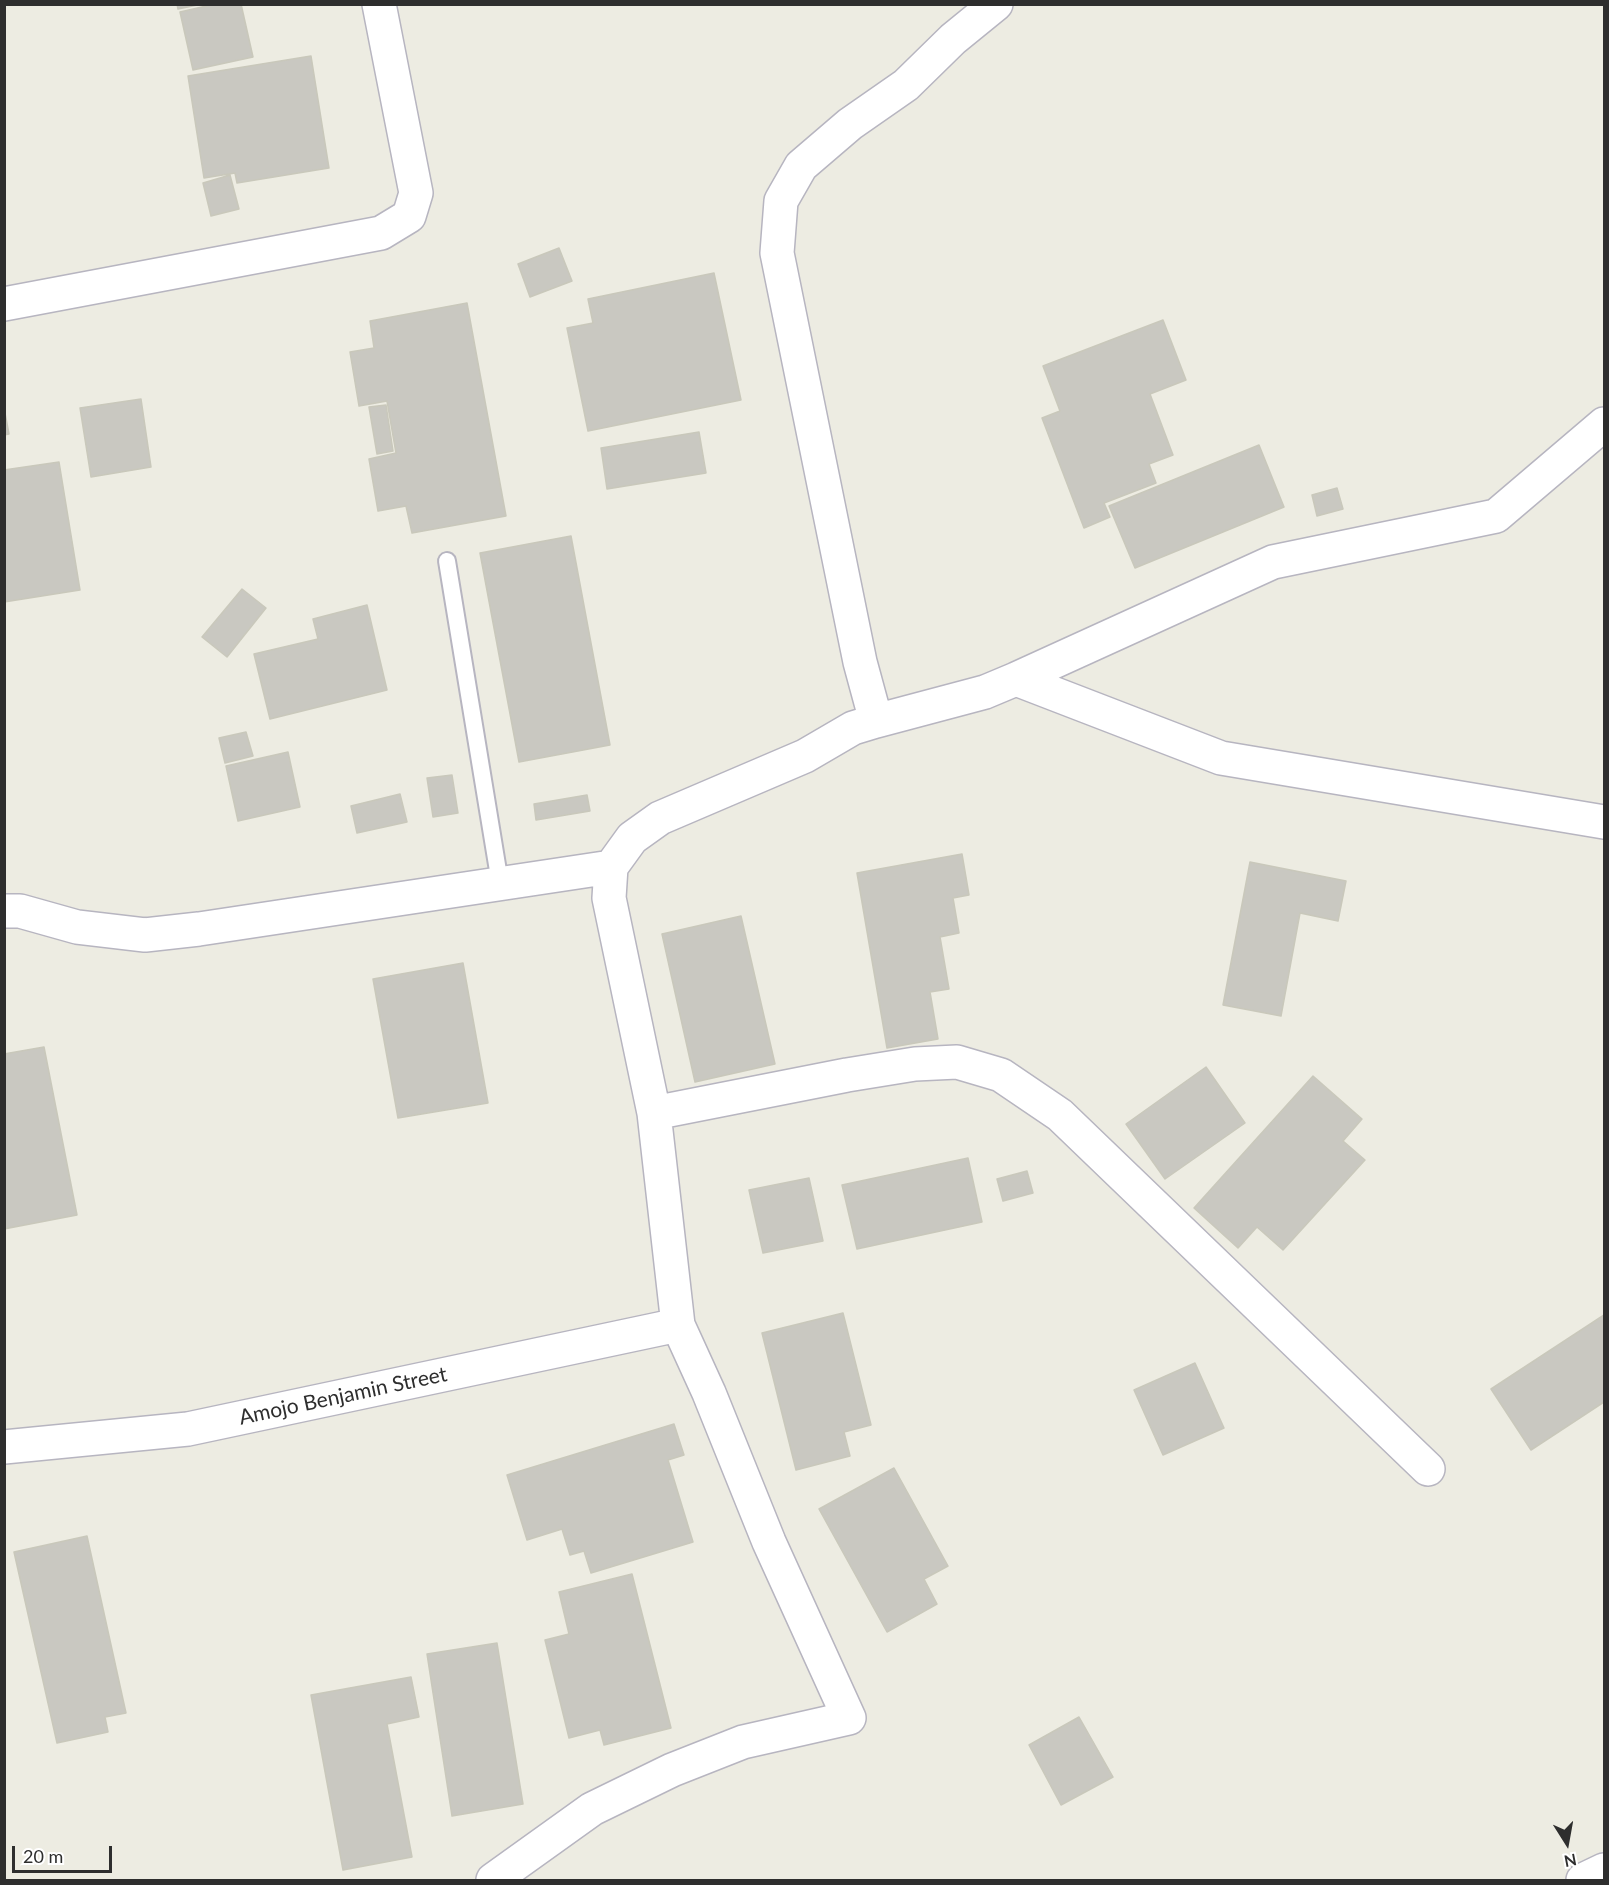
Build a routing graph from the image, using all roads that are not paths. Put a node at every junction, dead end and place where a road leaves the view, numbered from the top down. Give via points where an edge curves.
1 (380, 4) edge
2 (996, 4) edge
3 (4, 304) edge
4 (1605, 424) edge
5 (447, 561) dead end
6 (1016, 679) junction
7 (876, 721) junction
8 (1605, 822) edge
9 (611, 867) junction
10 (500, 883) junction
11 (4, 911) edge
12 (654, 1113) junction
13 (678, 1324) junction
14 (4, 1447) edge
15 (1428, 1469) dead end
16 (1605, 1870) edge
17 (493, 1881) edge
18 (1583, 1881) edge

1 - 3 street via 416,193 409,216 381,233
2 - 7 street via 906,85 850,124 801,166 781,201 777,253 860,662
4 - 6 street via 1496,516 1273,562
5 - 10 lane
6 - 7 street via 985,692
6 - 8 street via 1221,758
7 - 9 street via 853,728 805,756 660,818 632,838
9 - 10 street
9 - 12 street via 609,897
10 - 11 street via 145,935 77,927 20,911
12 - 13 street
12 - 15 street via 915,1064 957,1062 1000,1075 1060,1115
13 - 14 street, Amojo Benjamin Street via 188,1429
13 - 17 street via 769,1542 849,1718 743,1742 672,1770 592,1809
16 - 18 street

